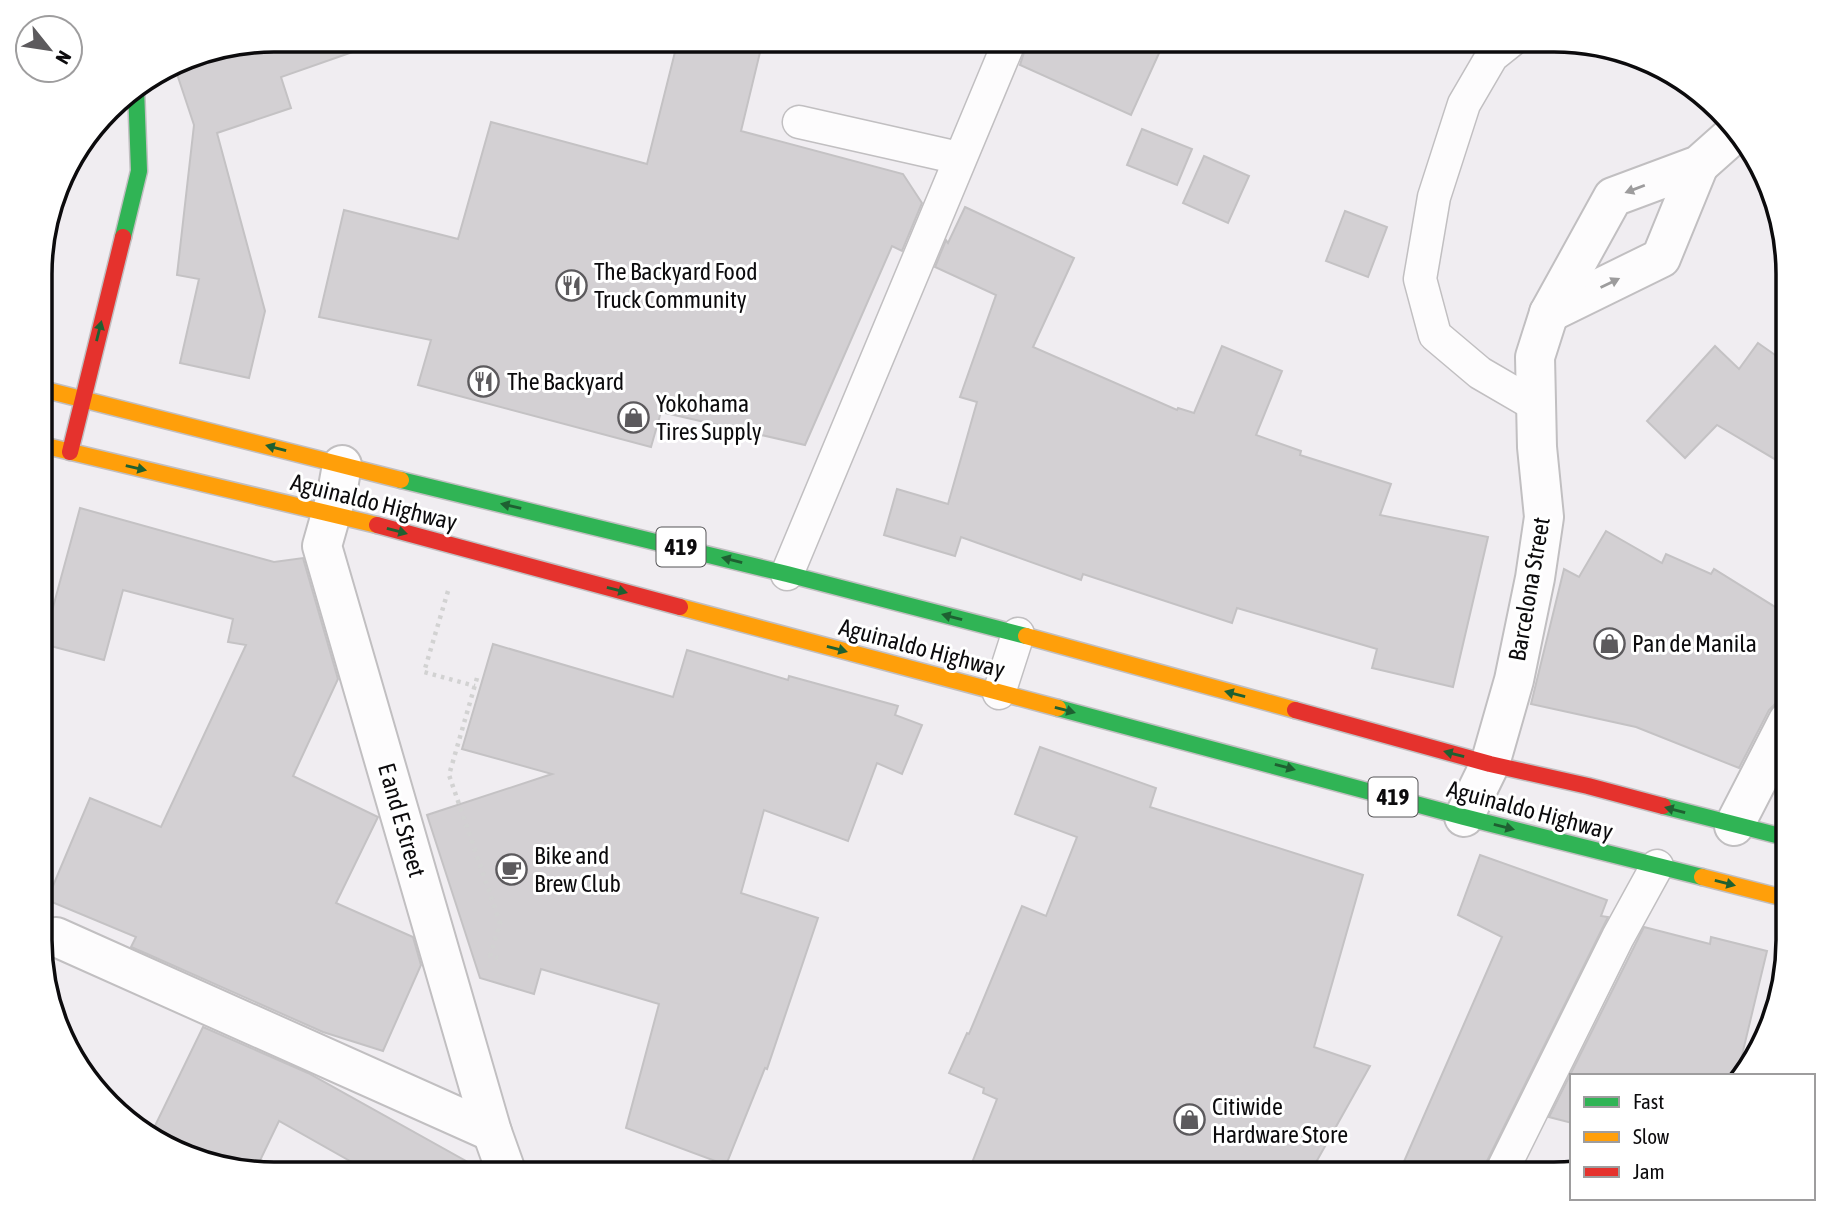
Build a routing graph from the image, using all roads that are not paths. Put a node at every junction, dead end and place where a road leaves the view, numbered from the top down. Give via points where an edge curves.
1 (1005, 52) edge
2 (1497, 52) edge
3 (136, 101) edge
4 (799, 121) dead end
5 (1730, 138) edge
6 (959, 158) junction
7 (1699, 165) junction
8 (1549, 313) junction
9 (53, 391) edge
10 (84, 398) junction
11 (1535, 405) junction
12 (53, 448) edge
13 (70, 452) junction
14 (342, 465) junction
15 (331, 513) junction
16 (787, 574) junction
17 (1018, 634) junction
18 (999, 693) junction
19 (1776, 744) edge
20 (1490, 764) junction
21 (1464, 817) junction
22 (1734, 826) junction
23 (1776, 835) edge
24 (1657, 866) junction
25 (1776, 896) edge
26 (56, 937) dead end
27 (492, 1132) junction
28 (1507, 1161) edge
29 (503, 1162) edge

1 - 6 lane
2 - 11 lane via 1464,104 1434,197 1420,279 1435,335 1480,373
10 -> 3 main road via 139,171
4 - 6 lane
5 - 7 street, Barcelona Street
6 - 16 lane
7 -> 8 street, Barcelona Street via 1614,197
8 -> 7 street, Barcelona Street via 1661,258
8 - 11 street, Barcelona Street via 1535,357
9 - 10 main road, Aguinaldo Highway / 419
10 - 13 main road
14 -> 10 main road, Aguinaldo Highway / 419
11 - 20 street, Barcelona Street via 1544,517 1514,680
12 - 13 main road, Aguinaldo Highway / 419
13 -> 15 main road, Aguinaldo Highway / 419
14 - 15 street, E and E Street
16 -> 14 main road, Aguinaldo Highway / 419
15 -> 18 main road, Aguinaldo Highway / 419
15 - 27 street, E and E Street via 322,546
17 -> 16 main road, Aguinaldo Highway / 419
17 - 18 lane
20 -> 17 main road, Aguinaldo Highway / 419
18 -> 21 main road, Aguinaldo Highway / 419
19 - 22 street
20 - 21 street, Barcelona Street
22 -> 20 main road, Aguinaldo Highway / 419
21 -> 24 main road, Aguinaldo Highway / 419
22 - 23 main road, Aguinaldo Highway / 419
24 -> 25 main road, Aguinaldo Highway / 419
24 - 28 lane
26 - 27 street
27 - 29 street, E and E Street

